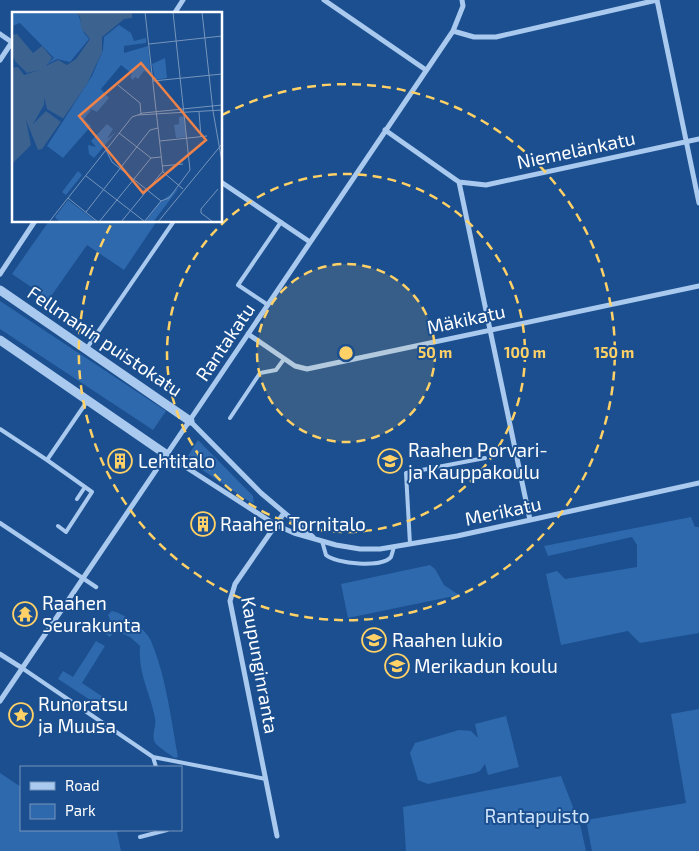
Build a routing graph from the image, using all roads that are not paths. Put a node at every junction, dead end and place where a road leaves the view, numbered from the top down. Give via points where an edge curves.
1 (183, 0) edge
2 (324, 0) edge
3 (462, 0) edge
4 (657, 0) edge
5 (175, 12) edge
6 (453, 31) junction
7 (0, 34) edge
8 (12, 42) edge
9 (12, 44) edge
10 (0, 60) edge
11 (426, 70) junction
12 (385, 130) junction
13 (699, 138) edge
14 (686, 141) junction
15 (460, 182) junction
16 (222, 183) edge
17 (699, 203) edge
18 (34, 222) edge
19 (173, 222) edge
20 (281, 222) junction
21 (310, 242) junction
22 (0, 274) edge
23 (699, 286) edge
24 (0, 290) edge
25 (268, 305) junction
26 (489, 329) junction
27 (248, 334) junction
28 (0, 340) edge
29 (87, 348) junction
30 (284, 360) junction
31 (88, 400) junction
32 (230, 418) dead end
33 (190, 420) junction
34 (8, 428) dead end
35 (0, 429) edge
36 (5, 432) junction
37 (167, 454) junction
38 (485, 458) dead end
39 (47, 460) junction
40 (699, 485) edge
41 (85, 487) junction
42 (77, 499) dead end
43 (284, 513) junction
44 (530, 520) junction
45 (0, 523) edge
46 (276, 525) junction
47 (58, 526) dead end
48 (314, 537) junction
49 (322, 541) junction
50 (410, 544) junction
51 (394, 546) junction
52 (82, 578) junction
53 (96, 587) dead end
54 (0, 654) edge
55 (22, 668) junction
56 (0, 701) edge
57 (153, 757) junction
58 (156, 766) edge
59 (266, 779) junction
60 (163, 831) edge
61 (277, 836) dead end
62 (140, 837) dead end

1 - 5 street
2 - 11 street
3 - 6 street, Rantakatu via 463,6
4 - 6 street via 496,37 474,37
4 - 14 street
6 - 11 street, Rantakatu
7 - 8 street
9 - 10 street
11 - 12 street, Rantakatu
12 - 15 street
12 - 21 street, Rantakatu
13 - 14 street, Niemelänkatu
14 - 15 street, Niemelänkatu via 486,185
14 - 17 street
15 - 26 street
16 - 20 street
18 - 22 street
19 - 29 lane
20 - 21 street
20 - 25 lane via 238,286
21 - 25 street, Rantakatu
23 - 26 street, Mäkikatu
24 - 29 street, Fellmanin puistokatu
25 - 27 street, Rantakatu
26 - 30 street, Mäkikatu via 307,369
26 - 44 street
27 - 30 street, Mäkikatu
27 - 33 street, Rantakatu
28 - 31 street
29 - 33 street, Fellmanin puistokatu
30 - 32 lane via 276,370 260,373
31 - 37 street
31 - 39 lane
33 - 37 street, Rantakatu
33 - 43 street, Merikatu
34 - 36 lane
35 - 36 lane
36 - 39 lane
37 - 46 street, Merikatu
37 - 52 street, Rantakatu
38 - 50 lane via 406,473
39 - 41 lane
40 - 44 street, Merikatu
41 - 42 lane
41 - 47 lane via 92,492 66,532
43 - 46 street, Kaupunginranta
43 - 48 street, Merikatu
44 - 50 street, Merikatu
45 - 52 street
46 - 48 street, Merikatu
46 - 59 street, Kaupunginranta via 236,584 230,601
48 - 49 street, Merikatu
49 - 51 street, Merikatu via 360,549
49 - 51 lane via 326,555 338,562 382,563 391,558
50 - 51 street, Merikatu
52 - 53 street
52 - 55 street, Rantakatu
54 - 55 street
55 - 56 street, Rantakatu
55 - 57 lane
57 - 58 lane
57 - 59 lane
59 - 61 street, Kaupunginranta
60 - 62 lane

